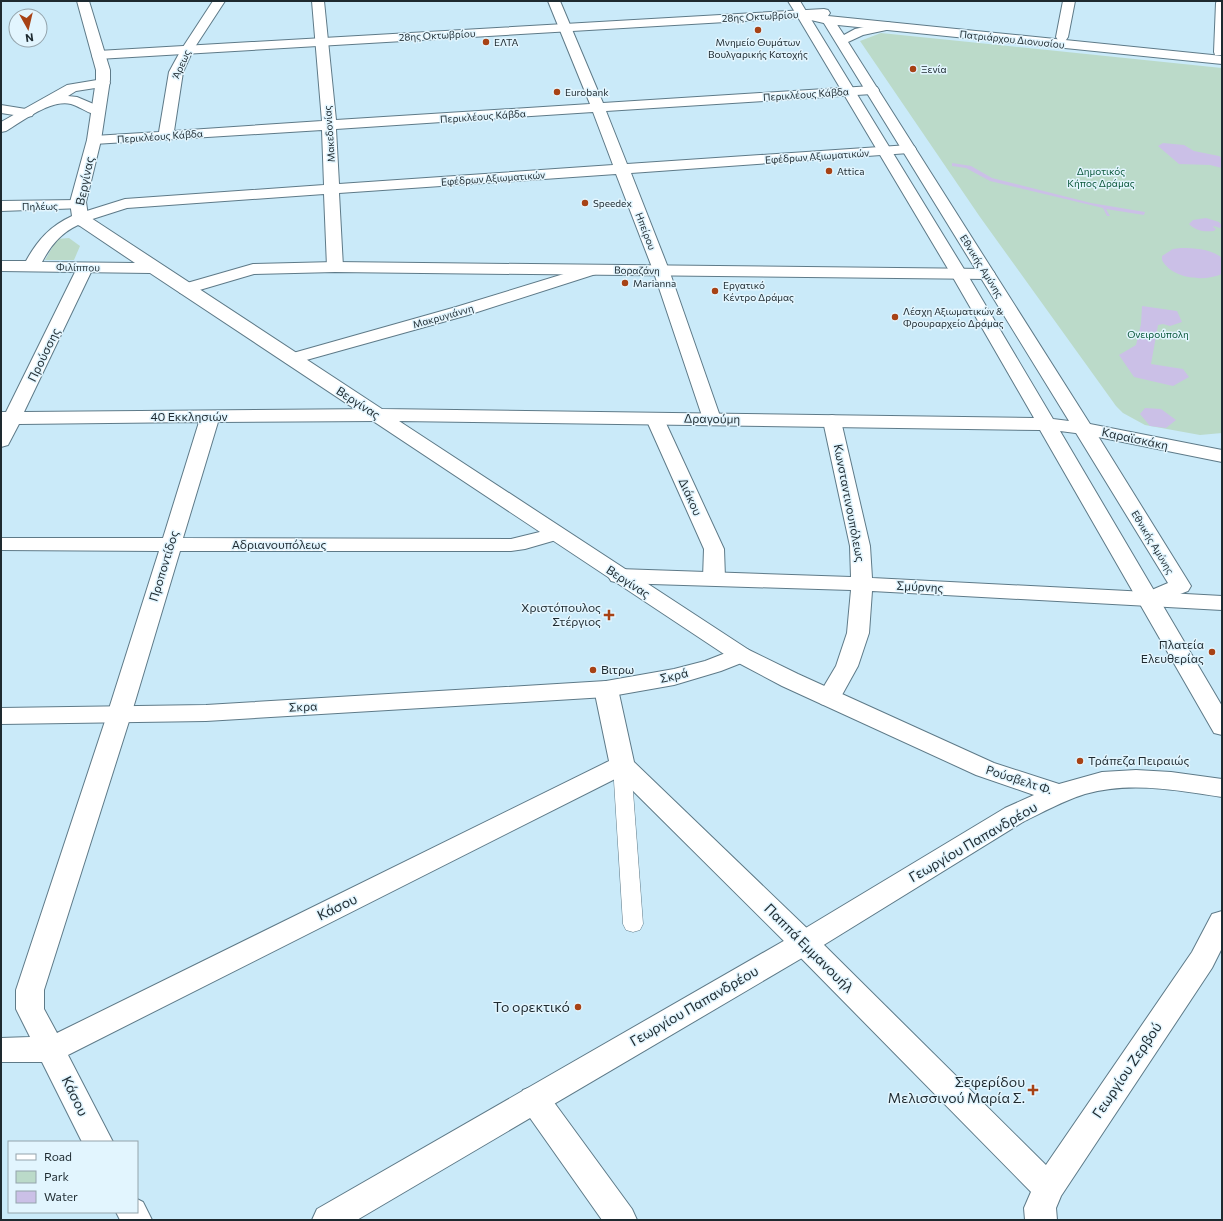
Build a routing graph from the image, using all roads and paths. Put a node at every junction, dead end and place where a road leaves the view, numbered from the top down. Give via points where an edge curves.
1 (84, 1) edge
2 (219, 1) edge
3 (318, 1) edge
4 (554, 1) edge
5 (817, 1) edge
6 (1069, 1) edge
7 (1222, 3) edge
8 (798, 7) edge
9 (826, 16) junction
10 (887, 26) junction
11 (565, 28) junction
12 (1062, 37) junction
13 (841, 41) junction
14 (322, 42) junction
15 (187, 50) junction
16 (98, 55) junction
17 (1221, 55) edge
18 (103, 83) junction
19 (872, 90) junction
20 (848, 91) junction
21 (51, 100) junction
22 (598, 108) junction
23 (1, 109) edge
24 (98, 111) junction
25 (27, 113) junction
26 (329, 125) junction
27 (1, 128) edge
28 (166, 135) junction
29 (94, 140) junction
30 (909, 149) junction
31 (884, 151) junction
32 (622, 170) junction
33 (332, 189) junction
34 (1, 206) edge
35 (79, 212) junction
36 (1, 266) edge
37 (31, 267) junction
38 (335, 267) junction
39 (85, 268) junction
40 (154, 268) junction
41 (593, 270) junction
42 (661, 270) junction
43 (959, 274) junction
44 (987, 274) junction
45 (186, 289) junction
46 (292, 359) junction
47 (378, 415) junction
48 (210, 417) junction
49 (7, 418) edge
50 (655, 419) junction
51 (712, 419) junction
52 (832, 421) junction
53 (1047, 424) junction
54 (1083, 428) junction
55 (1, 441) edge
56 (1221, 456) edge
57 (556, 534) junction
58 (1, 544) edge
59 (170, 545) junction
60 (619, 576) junction
61 (714, 578) junction
62 (862, 584) junction
63 (1149, 599) junction
64 (1222, 603) edge
65 (741, 656) junction
66 (606, 689) junction
67 (829, 698) junction
68 (119, 715) junction
69 (1, 716) edge
70 (1222, 727) edge
71 (622, 765) junction
72 (1222, 788) edge
73 (1061, 794) junction
74 (1222, 922) edge
75 (633, 924) dead end
76 (804, 943) junction
77 (52, 1049) junction
78 (1, 1050) edge
79 (534, 1098) junction
80 (98, 1141) edge
81 (1048, 1188) junction
82 (328, 1220) edge
83 (621, 1220) edge
84 (1041, 1220) edge

1 - 16 street, Βεργίνας
2 - 15 street, Άρεως
3 - 14 street, Μακεδονίας
4 - 11 street, Ηπείρου
5 - 9 street, Εθνικής Αμύνης
6 - 12 street
7 - 17 street
8 - 9 street, Πατριάρχου Διονυσίου
8 - 11 street, 28ης Οκτωβρίου
8 - 20 street, Εθνικής Αμύνης
9 - 10 street, Πατριάρχου Διονυσίου
9 - 12 street, Πατριάρχου Διονυσίου
9 - 13 street, Εθνικής Αμύνης
10 - 13 street via 859,32
10 - 17 street, Πατριάρχου Διονυσίου
11 - 14 street, 28ης Οκτωβρίου
11 - 22 street, Ηπείρου
12 - 17 street, Πατριάρχου Διονυσίου
13 - 19 street, Εθνικής Αμύνης
14 - 15 street, 28ης Οκτωβρίου
14 - 26 street, Μακεδονίας
15 - 16 street, 28ης Οκτωβρίου
15 - 28 street, Άρεως via 174,77
16 - 18 street, Βεργίνας via 103,70
18 - 21 street via 72,88
18 - 24 street, Βεργίνας
19 - 20 street, Περικλέους Κάβδα
19 - 30 street, Εθνικής Αμύνης
20 - 22 street, Περικλέους Κάβδα
20 - 31 street, Εθνικής Αμύνης
21 - 24 street via 72,100
21 - 25 street
22 - 26 street, Περικλέους Κάβδα
22 - 32 street, Ηπείρου
23 - 25 street
24 - 29 street, Βεργίνας
25 - 27 street
26 - 28 street, Περικλέους Κάβδα
26 - 33 street, Μακεδονίας
28 - 29 street, Περικλέους Κάβδα
29 - 35 street, Βεργίνας
30 - 31 street, Εφέδρων Αξιωματικών
30 - 44 street, Εθνικής Αμύνης
31 - 32 street, Εφέδρων Αξιωματικών
31 - 43 street, Εθνικής Αμύνης
32 - 33 street, Εφέδρων Αξιωματικών
32 - 42 street, Ηπείρου
33 - 35 street, Εφέδρων Αξιωματικών via 141,202
33 - 38 street, Μακεδονίας
34 - 35 street, Πηλέως
35 - 37 street via 50,235
35 - 40 street, Βεργίνας via 86,223
36 - 37 street, Φιλίππου
37 - 39 street, Φιλίππου
38 - 41 street, Βοραζάνη
38 - 45 street, Βοραζάνη via 252,269
39 - 40 street, Φιλίππου
39 - 49 street, Προύσσης
40 - 45 street, Βεργίνας
41 - 42 street, Βοραζάνη
41 - 46 street, Μακρυγιάννη via 455,313
42 - 43 street, Βοραζάνη
42 - 51 street, Ηπείρου
43 - 44 street, Βοραζάνη
43 - 53 street, Εθνικής Αμύνης
44 - 54 street, Εθνικής Αμύνης
45 - 46 street, Βεργίνας
46 - 47 street, Βεργίνας
47 - 48 street, 40 Εκκλησιών
47 - 50 street, Δραγούμη
47 - 57 street, Βεργίνας
48 - 49 street, 40 Εκκλησιών
48 - 59 street, Προποντίδος
49 - 55 street, Προύσσης
50 - 51 street, Δραγούμη
50 - 61 street, Διάκου via 714,549
51 - 52 street, Δραγούμη
52 - 53 street, Δραγούμη
52 - 62 street, Κωνσταντινουπόλεως via 860,546
53 - 54 street, Καραϊσκάκη
53 - 63 street, Εθνικής Αμύνης
54 - 56 street, Καραϊσκάκη
54 - 63 street, Εθνικής Αμύνης via 1180,586
57 - 59 street, Αδριανουπόλεως via 511,545
57 - 60 street, Βεργίνας
58 - 59 street, Αδριανουπόλεως
59 - 68 street, Προποντίδος
60 - 61 street, Σμύρνης
60 - 65 street, Βεργίνας
61 - 62 street, Σμύρνης
62 - 63 street, Σμύρνης
62 - 67 street, Κωνσταντινουπόλεως via 858,633 847,666
63 - 64 street, Σμύρνης
63 - 70 street, Εθνικής Αμύνης
65 - 66 street, Σκρά via 674,677
65 - 67 street, Βεργίνας
66 - 68 street, Σκρα via 213,712
66 - 71 street
67 - 73 street, Ρούσβελτ Φ. via 985,769
68 - 69 street, Σκρα
68 - 77 street, Κάσου via 30,990 30,1009
71 - 75 lane
71 - 76 street, Παππά Εμμανουήλ
71 - 77 street, Κάσου
72 - 73 street, Ρούσβελτ Φ. via 1150,780 1118,780 1086,785
73 - 76 street, Γεωργίου Παπανδρέου via 1014,815
74 - 81 street, Γεωργίου Ζερβού via 1202,960
76 - 79 street, Γεωργίου Παπανδρέου
76 - 81 street, Παππά Εμμανουήλ
77 - 78 street
77 - 80 street, Κάσου
79 - 82 street, Γεωργίου Παπανδρέου
79 - 83 street
81 - 84 street, Γεωργίου Ζερβού via 1040,1208

